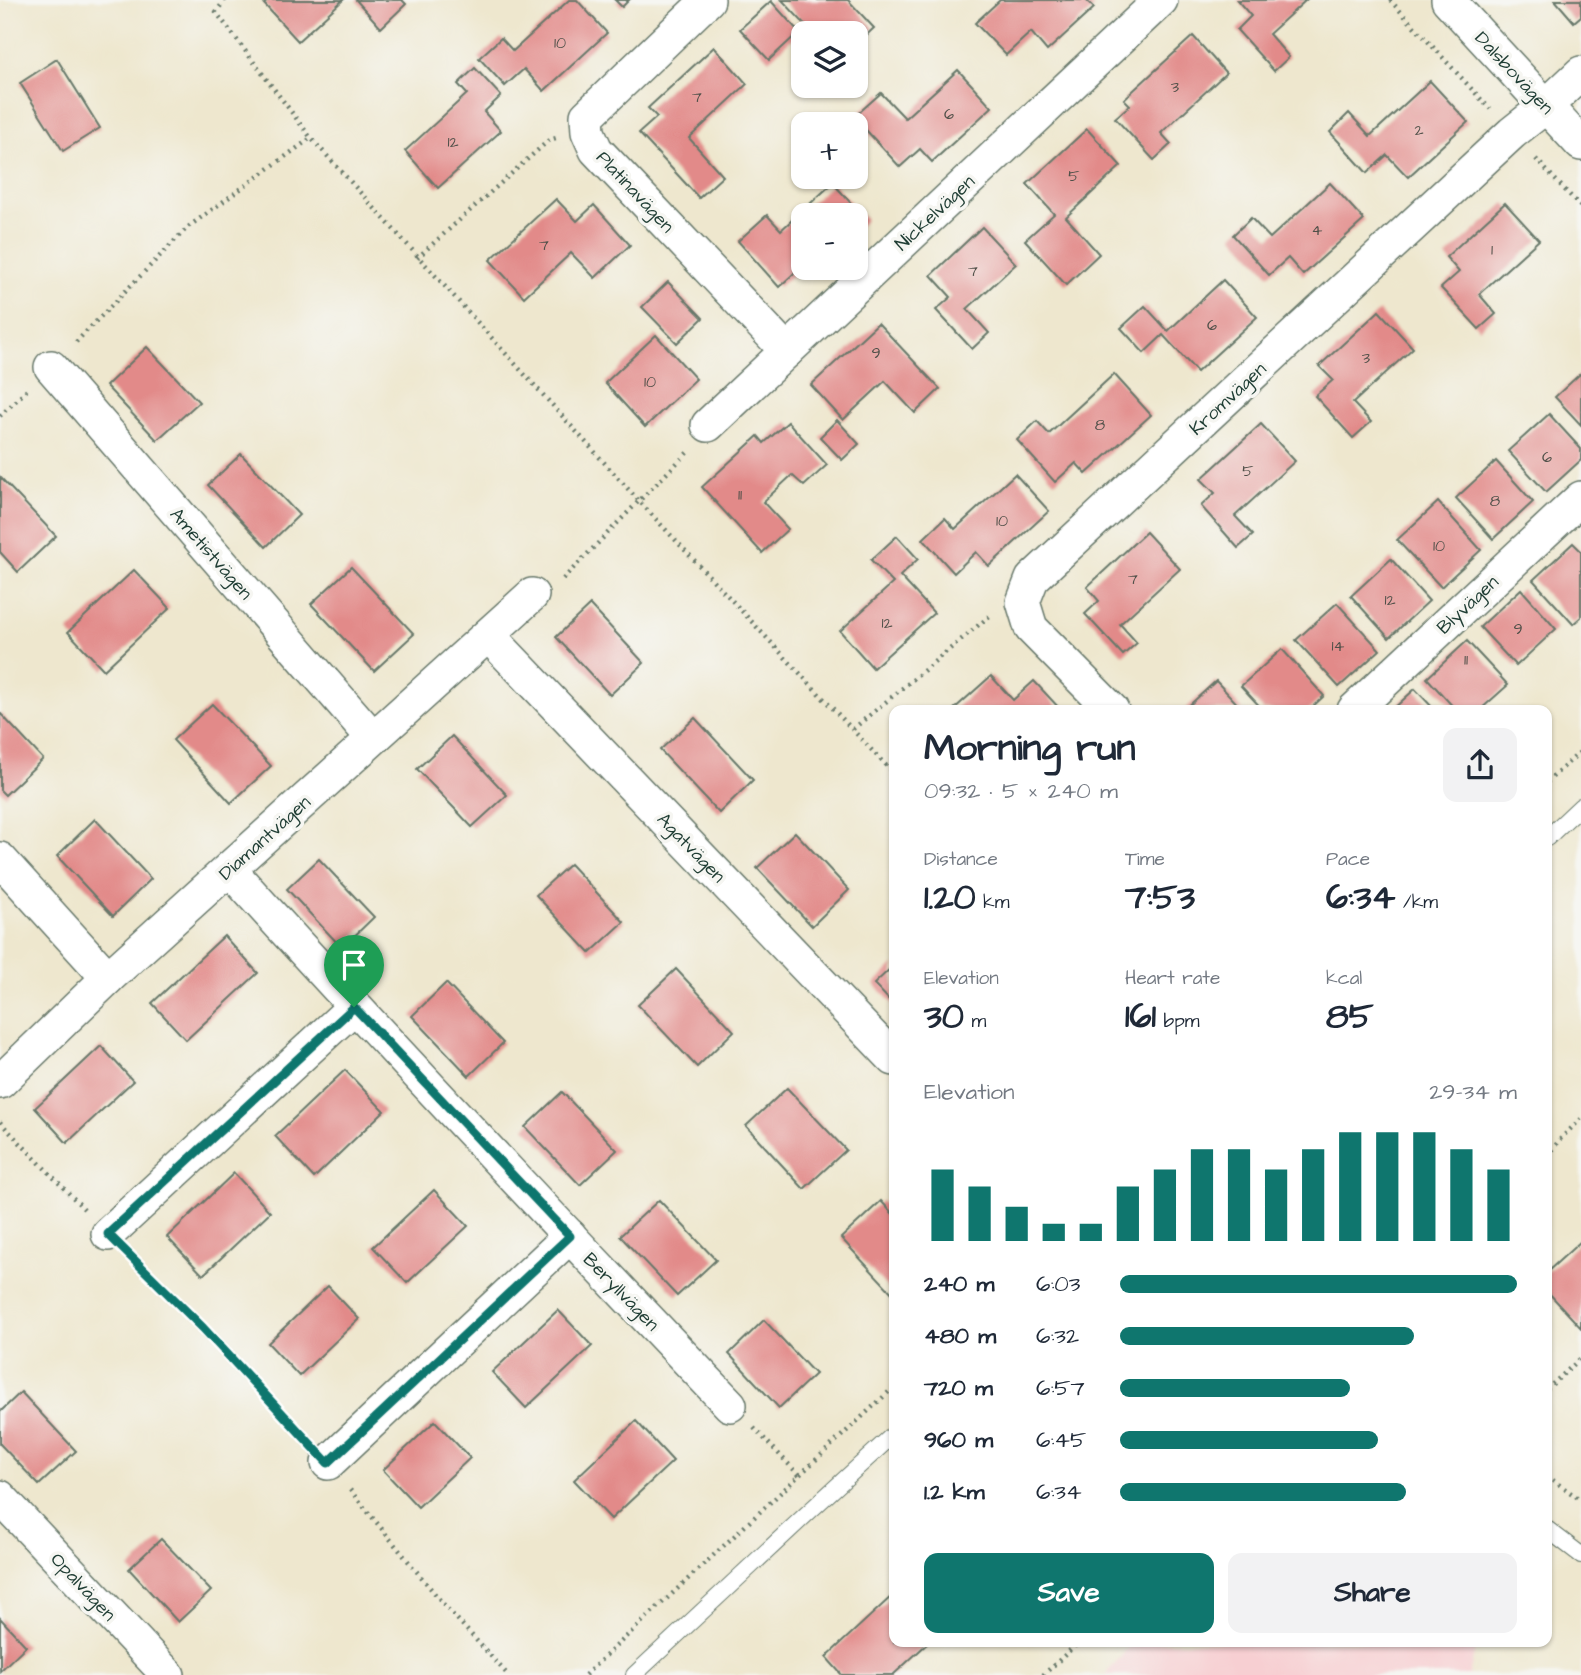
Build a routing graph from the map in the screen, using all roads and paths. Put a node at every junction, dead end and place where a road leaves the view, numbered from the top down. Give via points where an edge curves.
1 (225, 0) edge
2 (709, 0) edge
3 (1161, 0) edge
4 (1390, 0) edge
5 (1448, 0) edge
6 (1581, 73) edge
7 (1546, 106) junction
8 (588, 132) junction
9 (1512, 133) junction
10 (311, 138) junction
11 (1581, 144) edge
12 (1581, 207) edge
13 (417, 258) junction
14 (787, 351) junction
15 (51, 367) junction
16 (0, 416) edge
17 (708, 425) joint
18 (1581, 498) edge
19 (639, 501) junction
20 (533, 596) joint
21 (1023, 602) junction
22 (489, 636) junction
23 (1107, 705) edge
24 (1359, 705) edge
25 (852, 729) junction
26 (373, 738) junction
27 (1581, 751) edge
28 (889, 769) edge
29 (1552, 777) edge
30 (1581, 806) edge
31 (1552, 833) edge
32 (0, 859) edge
33 (229, 869) junction
34 (108, 978) junction
35 (354, 1007) junction
36 (889, 1054) edge
37 (0, 1082) edge
38 (1581, 1119) edge
39 (0, 1122) edge
40 (1552, 1150) edge
41 (108, 1234) junction
42 (570, 1236) junction
43 (1581, 1358) edge
44 (1552, 1384) edge
45 (889, 1392) edge
46 (730, 1405) joint
47 (889, 1439) edge
48 (328, 1463) junction
49 (799, 1475) junction
50 (1552, 1480) edge
51 (0, 1497) edge
52 (1581, 1500) edge
53 (1552, 1533) edge
54 (1581, 1555) edge
55 (1074, 1647) edge
56 (168, 1675) edge
57 (508, 1675) edge
58 (585, 1675) edge
59 (634, 1675) edge
60 (1043, 1675) edge

1 - 10 path via 216,12
2 - 8 street, Platinavägen via 587,116
3 - 14 street, Nickelvägen
4 - 9 path
5 - 7 street, Dalsbovägen
6 - 7 street, Kromvägen
7 - 9 street, Kromvägen
7 - 11 street, Dalsbovägen
8 - 13 path via 549,139
8 - 14 street, Platinavägen via 596,150
9 - 12 path
9 - 21 street, Kromvägen via 1032,579
10 - 13 path
10 - 15 path via 188,226
13 - 19 path
14 - 17 street, Nickelvägen
15 - 16 path
15 - 26 street, Ametistvägen
17 - 19 path via 692,448
18 - 24 street, Blyvägen
19 - 20 path via 551,592
19 - 25 path
20 - 22 street, Diamantvägen
21 - 23 street via 1031,628
21 - 25 path via 990,614
22 - 26 street, Diamantvägen
22 - 36 street, Agatvägen
25 - 28 path
26 - 33 street, Diamantvägen
27 - 29 path
30 - 31 lane
32 - 34 street
33 - 34 street, Diamantvägen
33 - 35 street, Beryllvägen
34 - 37 street, Diamantvägen
35 - 41 street
35 - 42 street, Beryllvägen
38 - 40 path
39 - 41 path
41 - 48 path
42 - 46 street, Beryllvägen
42 - 48 street
43 - 44 path
45 - 49 path
46 - 49 path
47 - 59 lane
48 - 57 path
49 - 58 path
50 - 52 path
51 - 56 street, Opalvägen
53 - 54 lane
55 - 60 path

